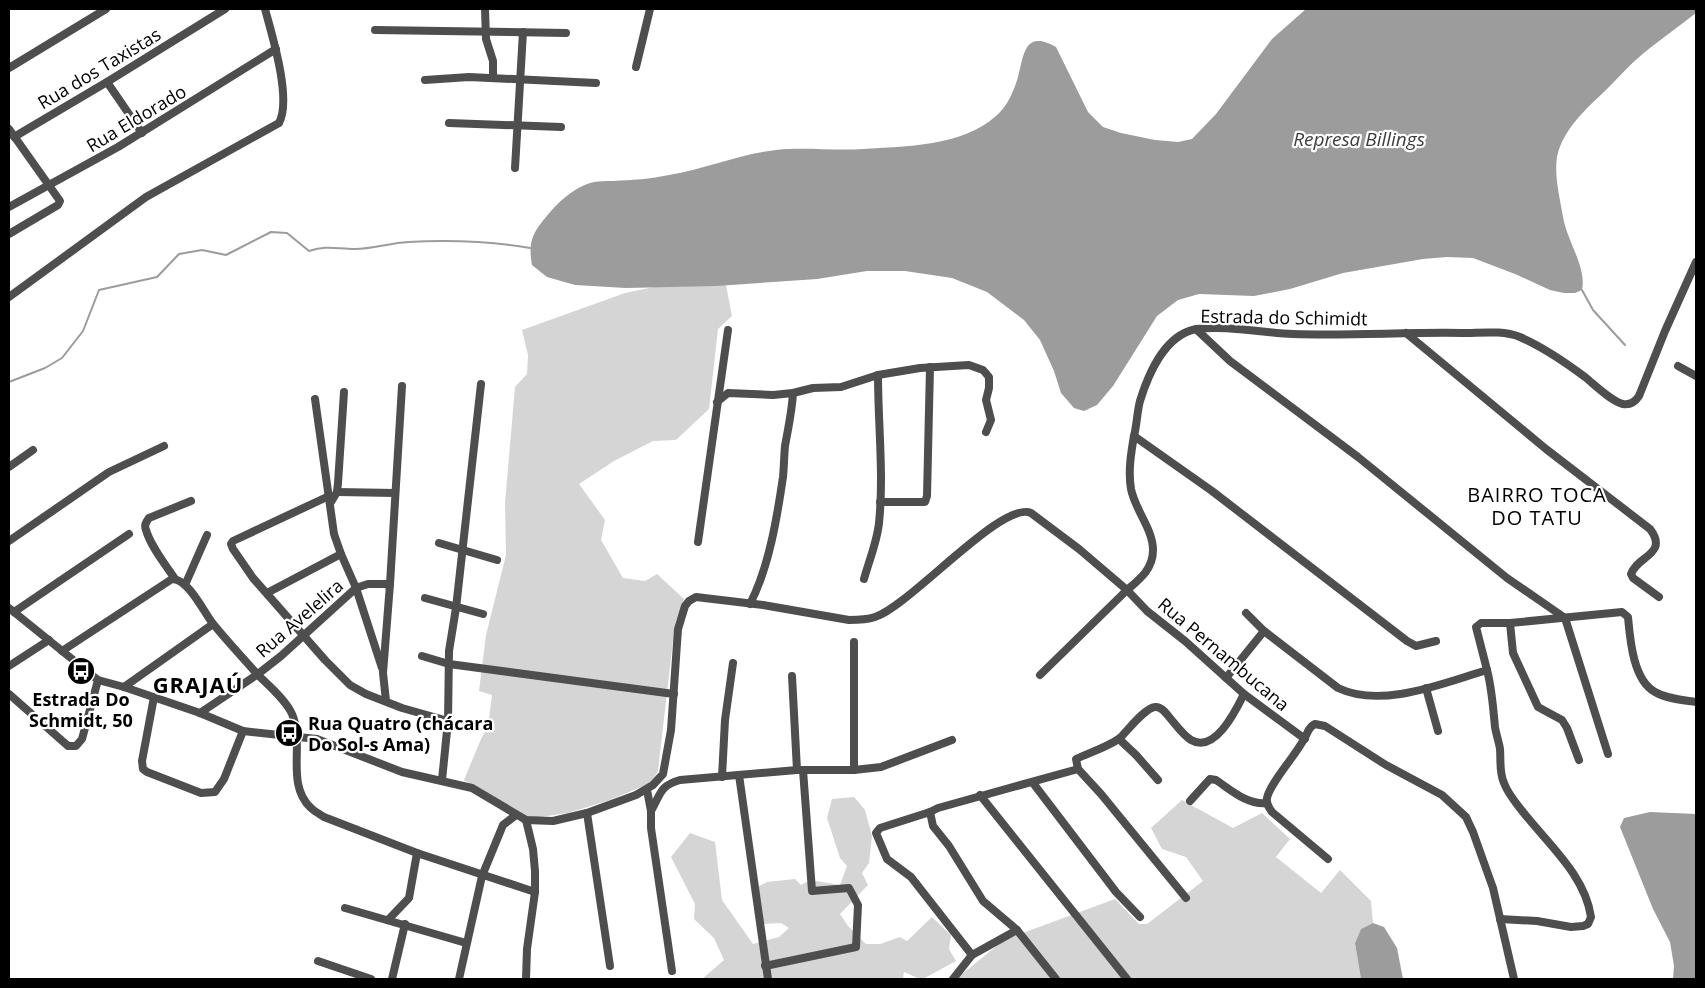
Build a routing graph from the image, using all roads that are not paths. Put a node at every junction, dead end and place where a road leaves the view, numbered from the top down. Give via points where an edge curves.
1 (106, 9) edge
2 (225, 9) edge
3 (265, 9) edge
4 (485, 9) edge
5 (650, 9) edge
6 (375, 30) dead end
7 (486, 32) junction
8 (523, 32) junction
9 (566, 33) dead end
10 (276, 49) junction
11 (636, 67) dead end
12 (9, 68) edge
13 (493, 78) junction
14 (520, 79) junction
15 (426, 80) dead end
16 (107, 82) junction
17 (596, 83) dead end
18 (449, 123) dead end
19 (518, 126) junction
20 (561, 128) dead end
21 (9, 129) edge
22 (142, 133) junction
23 (14, 136) junction
24 (515, 168) dead end
25 (49, 186) junction
26 (9, 207) edge
27 (9, 234) edge
28 (1696, 262) edge
29 (9, 297) edge
30 (728, 330) dead end
31 (1196, 330) junction
32 (1406, 333) junction
33 (1678, 366) dead end
34 (930, 367) junction
35 (878, 375) junction
36 (1696, 376) edge
37 (481, 384) dead end
38 (402, 386) dead end
39 (344, 392) dead end
40 (793, 393) junction
41 (315, 400) dead end
42 (717, 402) junction
43 (986, 432) dead end
44 (1134, 436) junction
45 (164, 446) dead end
46 (33, 450) dead end
47 (9, 467) edge
48 (395, 493) junction
49 (332, 497) junction
50 (191, 501) dead end
51 (880, 502) junction
52 (129, 534) dead end
53 (207, 535) dead end
54 (9, 541) edge
55 (698, 542) dead end
56 (439, 543) dead end
57 (463, 549) junction
58 (341, 554) junction
59 (497, 560) dead end
60 (174, 579) junction
61 (864, 579) dead end
62 (185, 584) junction
63 (390, 584) junction
64 (356, 588) junction
65 (1127, 590) junction
66 (267, 593) junction
67 (1658, 597) dead end
68 (425, 598) dead end
69 (750, 604) junction
70 (456, 608) junction
71 (12, 610) edge
72 (1246, 613) dead end
73 (483, 614) dead end
74 (1565, 618) junction
75 (1510, 623) junction
76 (213, 624) junction
77 (1264, 632) junction
78 (305, 635) junction
79 (49, 640) junction
80 (1436, 641) dead end
81 (854, 642) dead end
82 (62, 651) junction
83 (422, 656) dead end
84 (734, 663) dead end
85 (449, 664) junction
86 (9, 666) edge
87 (1486, 670) junction
88 (383, 673) junction
89 (258, 674) junction
90 (1040, 675) dead end
91 (792, 676) dead end
92 (1226, 678) junction
93 (98, 680) junction
94 (124, 687) junction
95 (1426, 688) junction
96 (9, 694) edge
97 (674, 694) junction
98 (1244, 694) junction
99 (154, 697) junction
100 (386, 701) junction
101 (1696, 702) edge
102 (200, 713) junction
103 (448, 721) junction
104 (242, 731) junction
105 (1438, 731) dead end
106 (297, 736) junction
107 (1119, 739) junction
108 (1305, 739) junction
109 (952, 740) dead end
110 (1608, 754) dead end
111 (1579, 760) dead end
112 (1078, 769) junction
113 (800, 770) junction
114 (854, 770) junction
115 (739, 775) junction
116 (722, 777) junction
117 (442, 780) junction
118 (1158, 780) dead end
119 (1033, 783) junction
120 (647, 790) junction
121 (980, 795) junction
122 (1190, 801) dead end
123 (1267, 804) junction
124 (651, 811) junction
125 (930, 812) junction
126 (587, 813) junction
127 (516, 815) junction
128 (526, 820) junction
129 (416, 853) junction
130 (1328, 859) dead end
131 (482, 876) junction
132 (535, 892) junction
133 (1186, 898) dead end
134 (345, 908) dead end
135 (1140, 916) dead end
136 (1500, 919) junction
137 (388, 920) junction
138 (405, 924) junction
139 (1017, 930) junction
140 (466, 943) junction
141 (972, 955) junction
142 (318, 960) dead end
143 (610, 966) dead end
144 (765, 966) junction
145 (672, 971) dead end
146 (371, 979) edge
147 (392, 979) edge
148 (459, 979) edge
149 (526, 979) edge
150 (768, 979) edge
151 (953, 979) edge
152 (1056, 979) edge
153 (1128, 979) edge
154 (1514, 979) edge

1 - 12 street
2 - 16 street, Rua dos Taxistas
3 - 10 street
4 - 7 street
5 - 11 street
6 - 7 street
7 - 8 street
7 - 13 street
8 - 9 street
8 - 14 street
10 - 22 street, Rua Eldorado
10 - 29 street via 284,96 279,123 146,198
13 - 14 street
13 - 15 street
14 - 17 street
14 - 19 street
16 - 22 street
16 - 23 street, Rua dos Taxistas
18 - 19 street
19 - 20 street
19 - 24 street
21 - 23 street
22 - 25 street, Rua Eldorado
23 - 25 street
25 - 26 street, Rua Eldorado
25 - 27 street via 60,200 58,206
28 - 32 street, Estrada do Schimidt via 1639,396 1629,404 1617,402 1562,360 1518,336 1485,332
30 - 42 street
31 - 32 street, Estrada do Schimidt via 1293,334
31 - 44 street, Estrada do Schimidt via 1183,334 1159,357 1140,401
31 - 74 street via 1230,361 1358,457 1507,578
32 - 67 street via 1546,449 1650,529 1655,536 1655,548 1632,574
33 - 36 street
34 - 35 street
34 - 43 street via 969,365 983,370 989,377 986,400 990,420
34 - 51 street via 925,502
35 - 40 street via 841,387
35 - 51 street
37 - 57 street
38 - 48 street
39 - 49 street
40 - 42 street via 728,393
40 - 69 street via 771,544
41 - 49 street
42 - 55 street
44 - 65 street, Estrada do Schimidt via 1131,489 1153,549 1147,572
44 - 80 street via 1212,491 1407,641 1416,646
45 - 54 street via 109,472
46 - 47 street
48 - 49 street
48 - 63 street
49 - 58 street via 334,534
49 - 66 street via 232,542 243,564
50 - 60 street via 149,518 145,523 145,529
51 - 61 street via 879,526
52 - 71 street
53 - 62 street
56 - 57 street
57 - 59 street
57 - 70 street
58 - 64 street
58 - 66 street
60 - 62 street
60 - 82 street
62 - 76 street
63 - 64 street, Rua Avelelira via 368,584
63 - 88 street
64 - 78 street, Rua Avelelira
64 - 88 street
65 - 69 street via 1079,549 1031,513 1022,511 991,528 907,597 876,617 848,620
65 - 90 street, Estrada do Schimidt
65 - 92 street, Rua Pernambucana
66 - 78 street
68 - 70 street
69 - 97 street via 703,597 689,601 678,629
70 - 73 street
70 - 85 street
71 - 79 street
72 - 77 street
74 - 75 street
74 - 101 street via 1626,614 1634,656 1644,682 1652,691 1662,695
74 - 110 street
75 - 87 street via 1481,623 1476,627
75 - 111 street via 1514,653 1538,707 1562,720
76 - 89 street
76 - 94 street
77 - 92 street
77 - 95 street via 1350,694 1390,695
78 - 89 street, Rua Avelelira
78 - 100 street via 350,685
79 - 82 street
79 - 86 street
81 - 114 street
82 - 93 street
83 - 85 street
84 - 116 street via 725,720
85 - 97 street
85 - 103 street
87 - 95 street
87 - 136 street via 1492,689 1504,784 1575,876 1592,917 1588,924 1571,927
88 - 100 street
89 - 102 street, Rua Avelelira
89 - 106 street via 292,713
91 - 113 street
92 - 98 street, Rua Pernambucana
93 - 94 street
93 - 96 street via 82,738 72,747
94 - 99 street
95 - 105 street
97 - 120 street via 663,774
98 - 107 street via 1230,722 1212,738 1200,742 1192,740 1165,712 1154,707 1147,710
98 - 108 street, Rua Pernambucana
99 - 102 street
99 - 104 street via 143,769 201,793 215,792 224,779
100 - 103 street via 415,713
102 - 104 street
103 - 117 street
104 - 106 street
106 - 117 street via 317,739 402,772
106 - 129 street via 299,785 302,797 311,808 324,817
107 - 112 street via 1076,759
107 - 118 street
108 - 123 street via 1278,778 1267,797
108 - 136 street via 1315,724 1325,726 1456,806 1474,832
109 - 114 street via 881,767
112 - 119 street
112 - 133 street
113 - 114 street
113 - 115 street
113 - 144 street via 812,891 849,888 858,905 856,947
115 - 116 street
115 - 144 street
116 - 124 street via 668,784
117 - 127 street via 472,788
119 - 121 street
119 - 135 street via 1116,892
120 - 124 street
120 - 126 street
121 - 125 street
121 - 153 street
122 - 123 street via 1210,779 1250,802
123 - 130 street via 1272,812
124 - 145 street
125 - 139 street via 933,826 983,901
125 - 141 street via 880,828 876,833 887,859 911,877
126 - 128 street via 553,821
126 - 143 street
127 - 128 street
127 - 131 street via 503,824
128 - 132 street via 533,849
129 - 131 street
129 - 137 street via 409,898
131 - 132 street
131 - 140 street
132 - 149 street
134 - 137 street
136 - 154 street
137 - 138 street
138 - 140 street
138 - 147 street
139 - 141 street
139 - 152 street
140 - 148 street
141 - 151 street
142 - 146 street
144 - 150 street

